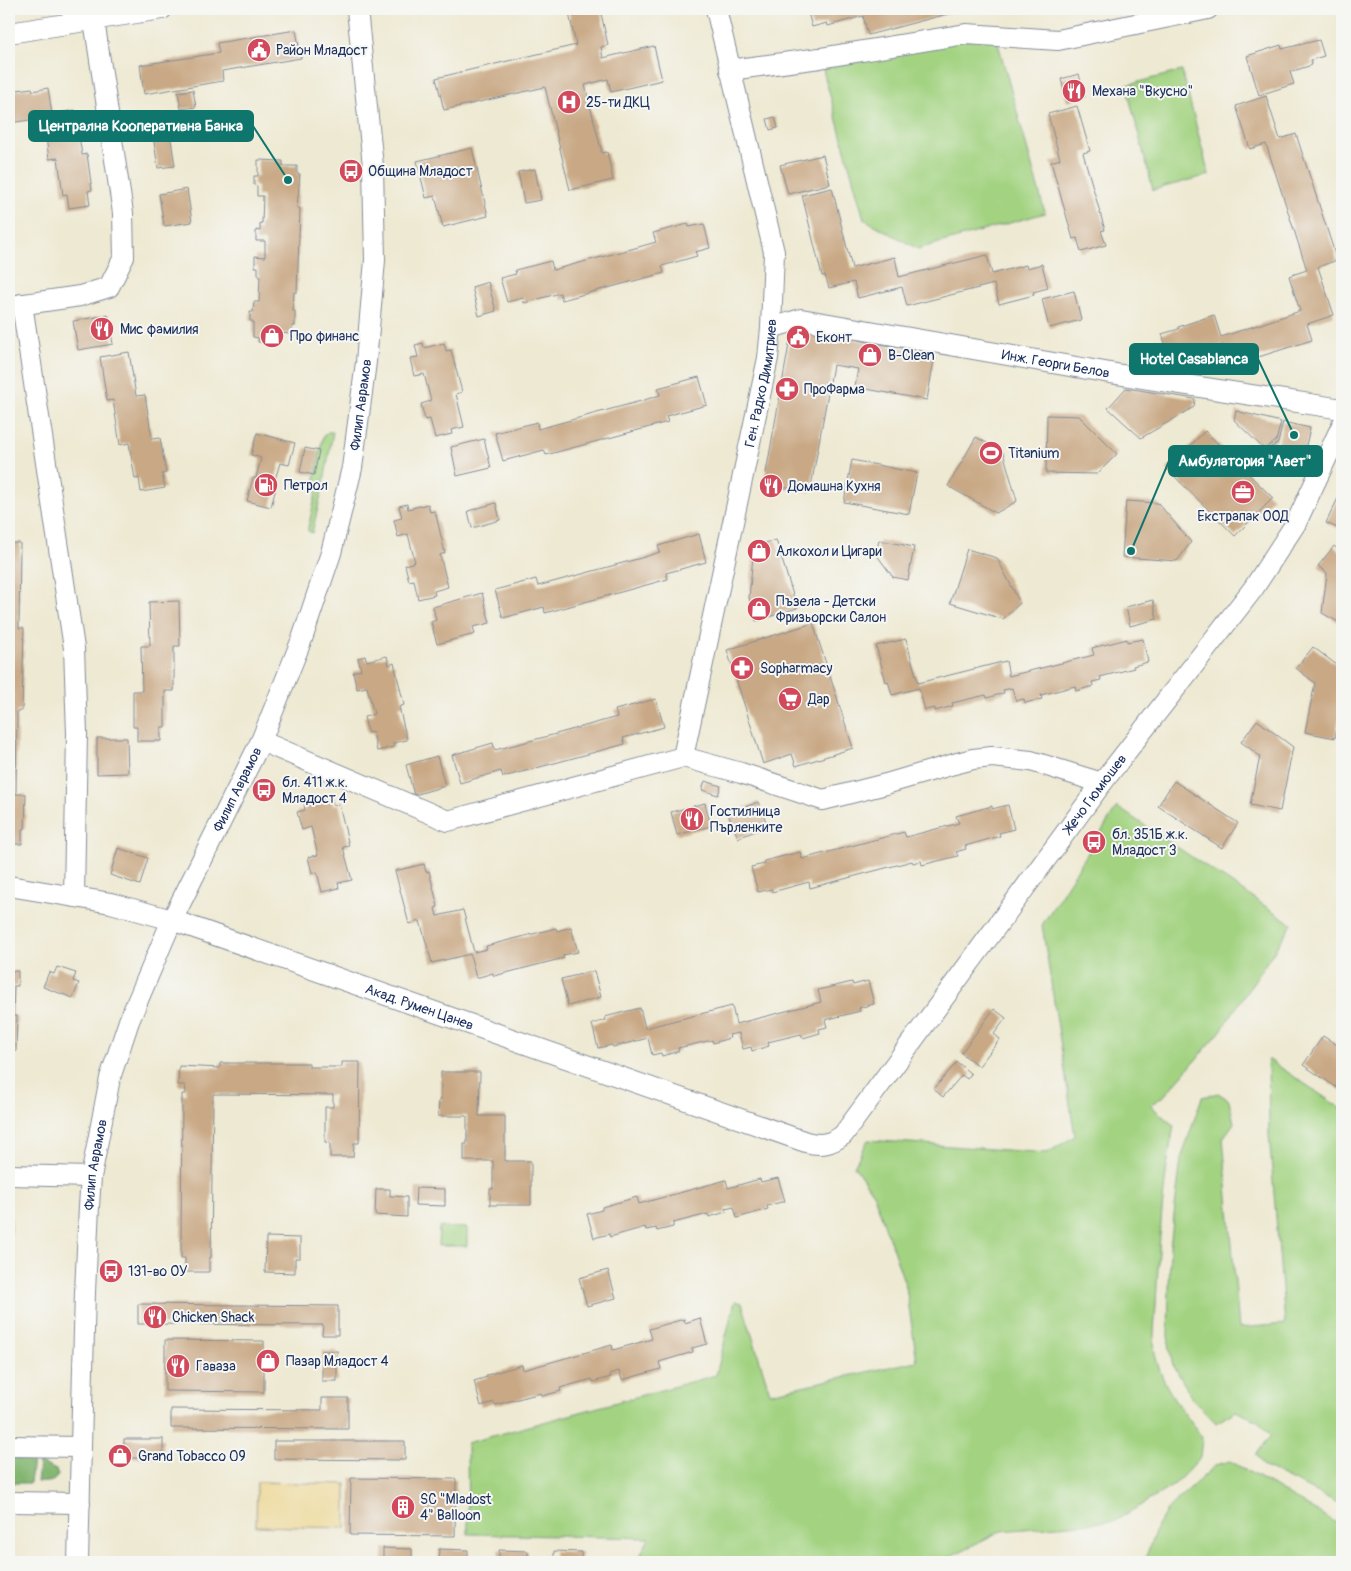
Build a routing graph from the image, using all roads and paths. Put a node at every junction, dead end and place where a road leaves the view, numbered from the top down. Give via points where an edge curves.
1 (162, 9) edge
2 (357, 9) edge
3 (716, 9) edge
4 (1208, 9) edge
5 (94, 20) junction
6 (9, 33) edge
7 (730, 70) junction
8 (16, 306) edge
9 (771, 328) junction
10 (1342, 409) edge
11 (1342, 425) edge
12 (261, 741) junction
13 (683, 757) junction
14 (1102, 783) junction
15 (9, 886) edge
16 (74, 896) junction
17 (172, 920) junction
18 (824, 1145) joint
19 (9, 1175) edge
20 (92, 1177) junction
21 (9, 1446) edge
22 (81, 1447) junction
23 (9, 1502) edge
24 (80, 1503) junction
25 (78, 1562) edge

1 - 5 street
2 - 12 street, Филип Аврамов via 373,166 374,260 364,381 352,468 331,553 302,639
3 - 7 street, Ген. Радко Димитриев
4 - 7 street via 1058,40 966,34
5 - 6 street
5 - 8 street via 123,213 124,257 109,287 80,296
7 - 9 street, Ген. Радко Димитриев via 774,252
8 - 16 street via 35,379 74,648 77,734
9 - 10 street, Инж. Георги Белов via 801,319 1116,374
9 - 13 street, Ген. Радко Димитриев via 768,358
11 - 14 street, Жечо Гюмюшев via 1296,523 1253,589
12 - 13 street via 448,821
12 - 17 street, Филип Аврамов
13 - 14 street via 823,800 973,759 992,757 1031,760
14 - 18 street, Жечо Гюмюшев via 843,1135
15 - 16 street, Акад. Румен Цанев
16 - 17 street, Акад. Румен Цанев
17 - 18 street, Акад. Румен Цанев via 806,1142
17 - 20 street, Филип Аврамов via 119,1048 110,1078
19 - 20 street
20 - 22 street, Филип Аврамов
21 - 22 street
22 - 24 street, Филип Аврамов
23 - 24 street
24 - 25 street, Филип Аврамов

